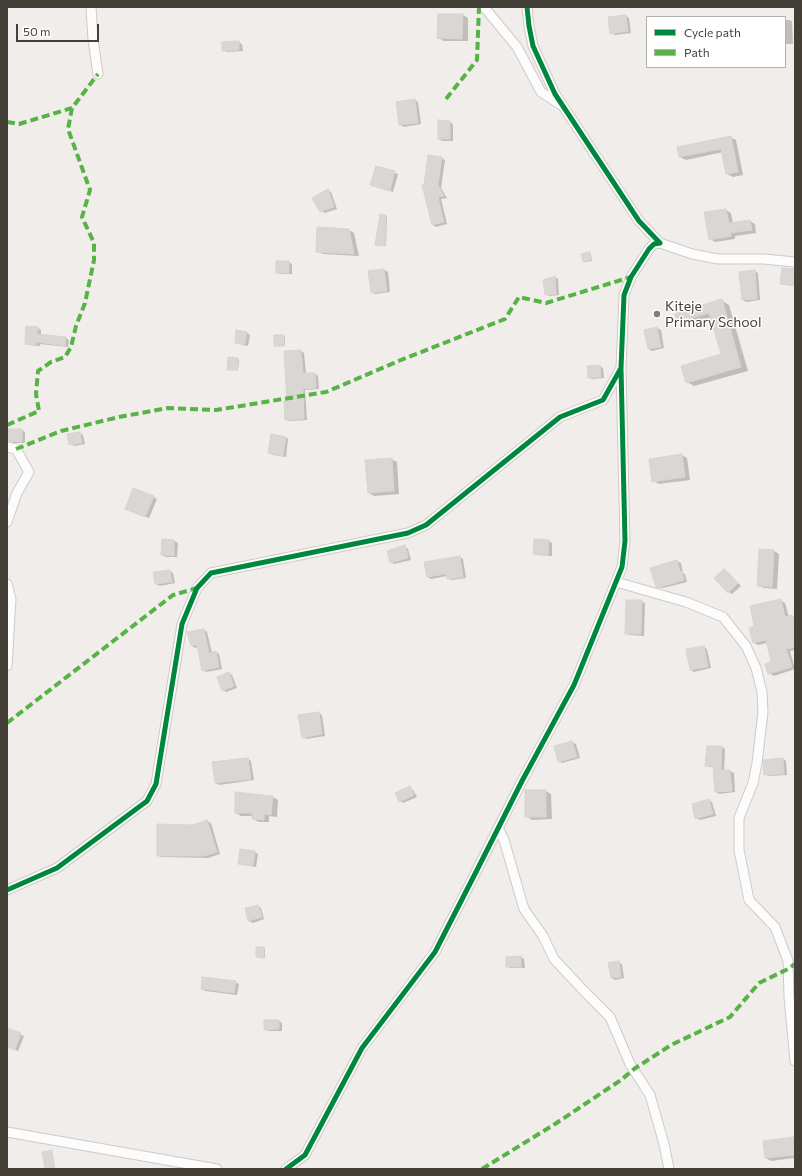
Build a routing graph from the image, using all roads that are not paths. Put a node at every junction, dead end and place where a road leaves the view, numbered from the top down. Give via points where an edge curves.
1 (91, 7) edge
2 (484, 7) edge
3 (527, 7) edge
4 (98, 74) dead end
5 (563, 106) junction
6 (660, 243) junction
7 (795, 262) edge
8 (621, 368) junction
9 (7, 447) edge
10 (7, 522) edge
11 (616, 582) junction
12 (7, 584) edge
13 (7, 666) edge
14 (498, 828) junction
15 (7, 890) edge
16 (795, 1060) edge
17 (7, 1132) edge
18 (217, 1169) edge
19 (286, 1169) edge
20 (669, 1169) edge

1 - 4 street
2 - 5 street via 517,47 541,92
3 - 5 street via 533,46
5 - 6 street via 639,221
6 - 7 street via 692,254 718,259
6 - 8 street via 654,244 650,249 631,277 624,295
8 - 11 street via 625,541 622,567
8 - 15 street via 603,400 560,417 426,525 408,533 211,573 197,588 182,624 156,784 147,801 57,868
9 - 10 street via 16,449 29,472 17,493
11 - 14 street via 574,685
11 - 16 street via 686,602 723,617 746,646 756,668 762,692 763,712 753,783 739,818 739,850 749,900 776,927 788,961
12 - 13 street via 11,599
14 - 19 street via 435,952 362,1048 305,1155
14 - 20 street via 504,840 524,909 543,936 554,959 610,1017 630,1064 650,1095
17 - 18 street

